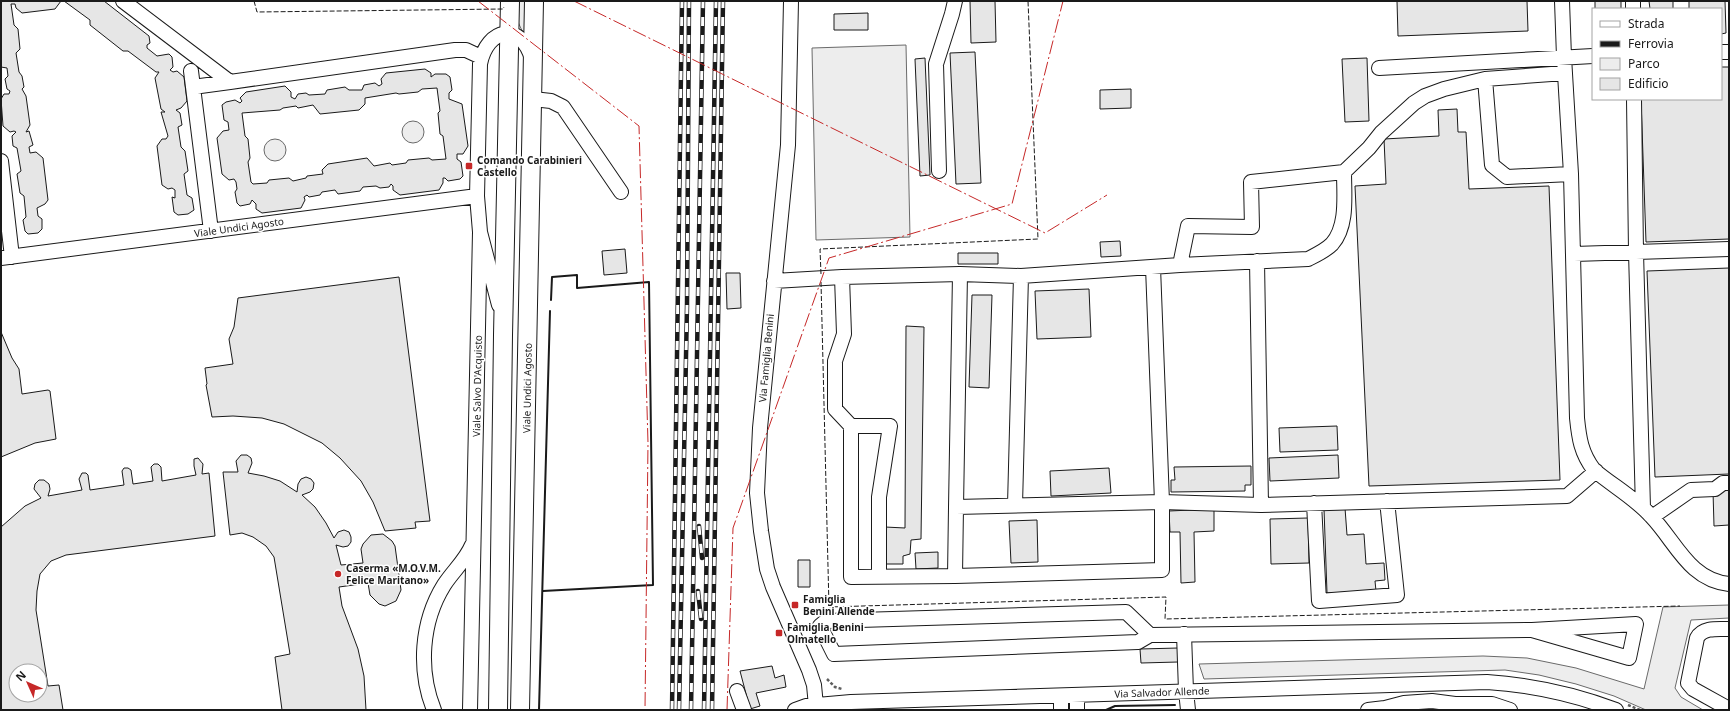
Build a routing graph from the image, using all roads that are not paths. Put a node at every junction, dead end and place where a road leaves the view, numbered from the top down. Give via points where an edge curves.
1 (123, 1) edge
2 (510, 1) edge
3 (534, 1) edge
4 (791, 1) edge
5 (955, 1) edge
6 (1562, 1) edge
7 (508, 34) junction
8 (1592, 56) edge
9 (481, 57) junction
10 (1564, 57) junction
11 (534, 65) junction
12 (1379, 68) dead end
13 (191, 71) dead end
14 (1565, 73) junction
15 (1485, 79) junction
16 (230, 82) junction
17 (193, 87) junction
18 (533, 99) junction
19 (1634, 100) edge
20 (1, 161) edge
21 (939, 171) dead end
22 (1344, 172) junction
23 (1571, 174) junction
24 (621, 192) dead end
25 (477, 196) junction
26 (211, 231) junction
27 (480, 232) junction
28 (1729, 249) edge
29 (1636, 252) junction
30 (1574, 254) junction
31 (7, 258) edge
32 (1257, 261) junction
33 (1180, 265) junction
34 (1153, 267) junction
35 (960, 274) junction
36 (1021, 276) junction
37 (842, 277) junction
38 (774, 281) junction
39 (503, 335) junction
40 (851, 426) junction
41 (1596, 471) junction
42 (1729, 483) edge
43 (1387, 501) junction
44 (1162, 502) junction
45 (1314, 503) junction
46 (1261, 504) junction
47 (1015, 505) junction
48 (956, 507) junction
49 (1648, 513) junction
50 (474, 539) junction
51 (879, 576) junction
52 (955, 576) junction
53 (1729, 584) edge
54 (1729, 629) edge
55 (1532, 630) junction
56 (1184, 634) junction
57 (1150, 635) junction
58 (737, 691) dead end
59 (1186, 691) junction
60 (1077, 695) junction
61 (1061, 696) junction
62 (1455, 704) junction
63 (816, 706) junction
64 (1622, 707) edge
65 (1391, 709) edge
66 (1729, 709) edge
67 (434, 710) edge
68 (470, 710) edge
69 (498, 710) edge
70 (520, 710) edge
71 (744, 710) edge
72 (795, 710) edge
73 (1061, 710) edge
74 (1077, 710) edge
75 (1188, 710) edge
76 (1368, 710) edge
77 (1424, 710) edge
78 (1510, 710) edge

1 - 16 street
2 - 7 main road
3 - 11 main road, Viale Undici Agosto
4 - 38 street, Via Famiglia Benini via 788,145
5 - 21 street via 936,64
6 - 10 street
7 - 9 street via 499,35 490,41
7 - 11 street, Viale Undici Agosto via 516,35 523,41
7 - 39 main road
8 - 10 street
9 - 16 street via 466,50 449,51
9 - 25 street
10 - 12 street
10 - 14 street
11 - 18 main road, Viale Undici Agosto
13 - 17 street
14 - 15 street
14 - 23 street
15 - 22 street via 1444,89 1414,103
15 - 23 street via 1492,165 1507,177
16 - 17 street
17 - 26 street
18 - 24 street via 551,101 563,107
18 - 70 main road, Viale Undici Agosto
19 - 29 street
20 - 31 street
22 - 32 street via 1342,222 1339,233 1331,244 1308,259
22 - 33 street via 1251,182 1252,227 1188,226
23 - 30 street
25 - 26 street, Viale Undici Agosto
25 - 27 street
26 - 31 street, Viale Undici Agosto
27 - 39 street via 499,300
27 - 50 street, Viale Salvo D'Acquisto
28 - 29 street
29 - 30 street
29 - 49 street
30 - 41 street via 1579,439 1587,461
32 - 33 street
32 - 46 street
33 - 34 street
34 - 36 street
34 - 44 street
35 - 36 street
35 - 37 street
35 - 48 street
36 - 47 street
37 - 38 street
37 - 40 street via 844,334 835,361 835,409
38 - 63 street, Via Famiglia Benini via 757,475 758,513 767,569 809,670 814,684
39 - 69 main road
40 - 51 street via 851,577
40 - 51 street via 890,426 879,497
41 - 43 street via 1567,496
41 - 49 street
42 - 49 street via 1723,483 1715,489 1691,490
43 - 45 street
43 - 45 street via 1397,595 1319,601
44 - 46 street
44 - 47 street
44 - 52 street via 1162,570
45 - 46 street
47 - 48 street
48 - 52 street
49 - 53 street via 1694,569 1708,579
50 - 67 street, Viale Salvo D'Acquisto via 465,559 452,573 435,602 428,620 424,666
50 - 68 street, Viale Salvo D'Acquisto
51 - 52 street
54 - 66 street via 1706,630 1698,635 1689,678 1690,686
55 - 55 street via 1628,658 1636,624 1539,629
55 - 56 street
56 - 57 street
56 - 59 street
57 - 57 street via 1126,612 826,621 820,626 834,654 1138,642
58 - 71 street
59 - 60 street, Via Salvador Allende
59 - 64 street, Via Salvador Allende via 1487,682 1553,690
59 - 75 street
60 - 61 street, Via Salvador Allende
60 - 74 street
61 - 63 street, Via Salvador Allende via 851,702
61 - 73 street
62 - 65 street via 1432,701 1404,703
62 - 77 street
62 - 78 street via 1492,704
63 - 72 street, Via Salvador Allende
65 - 76 street

